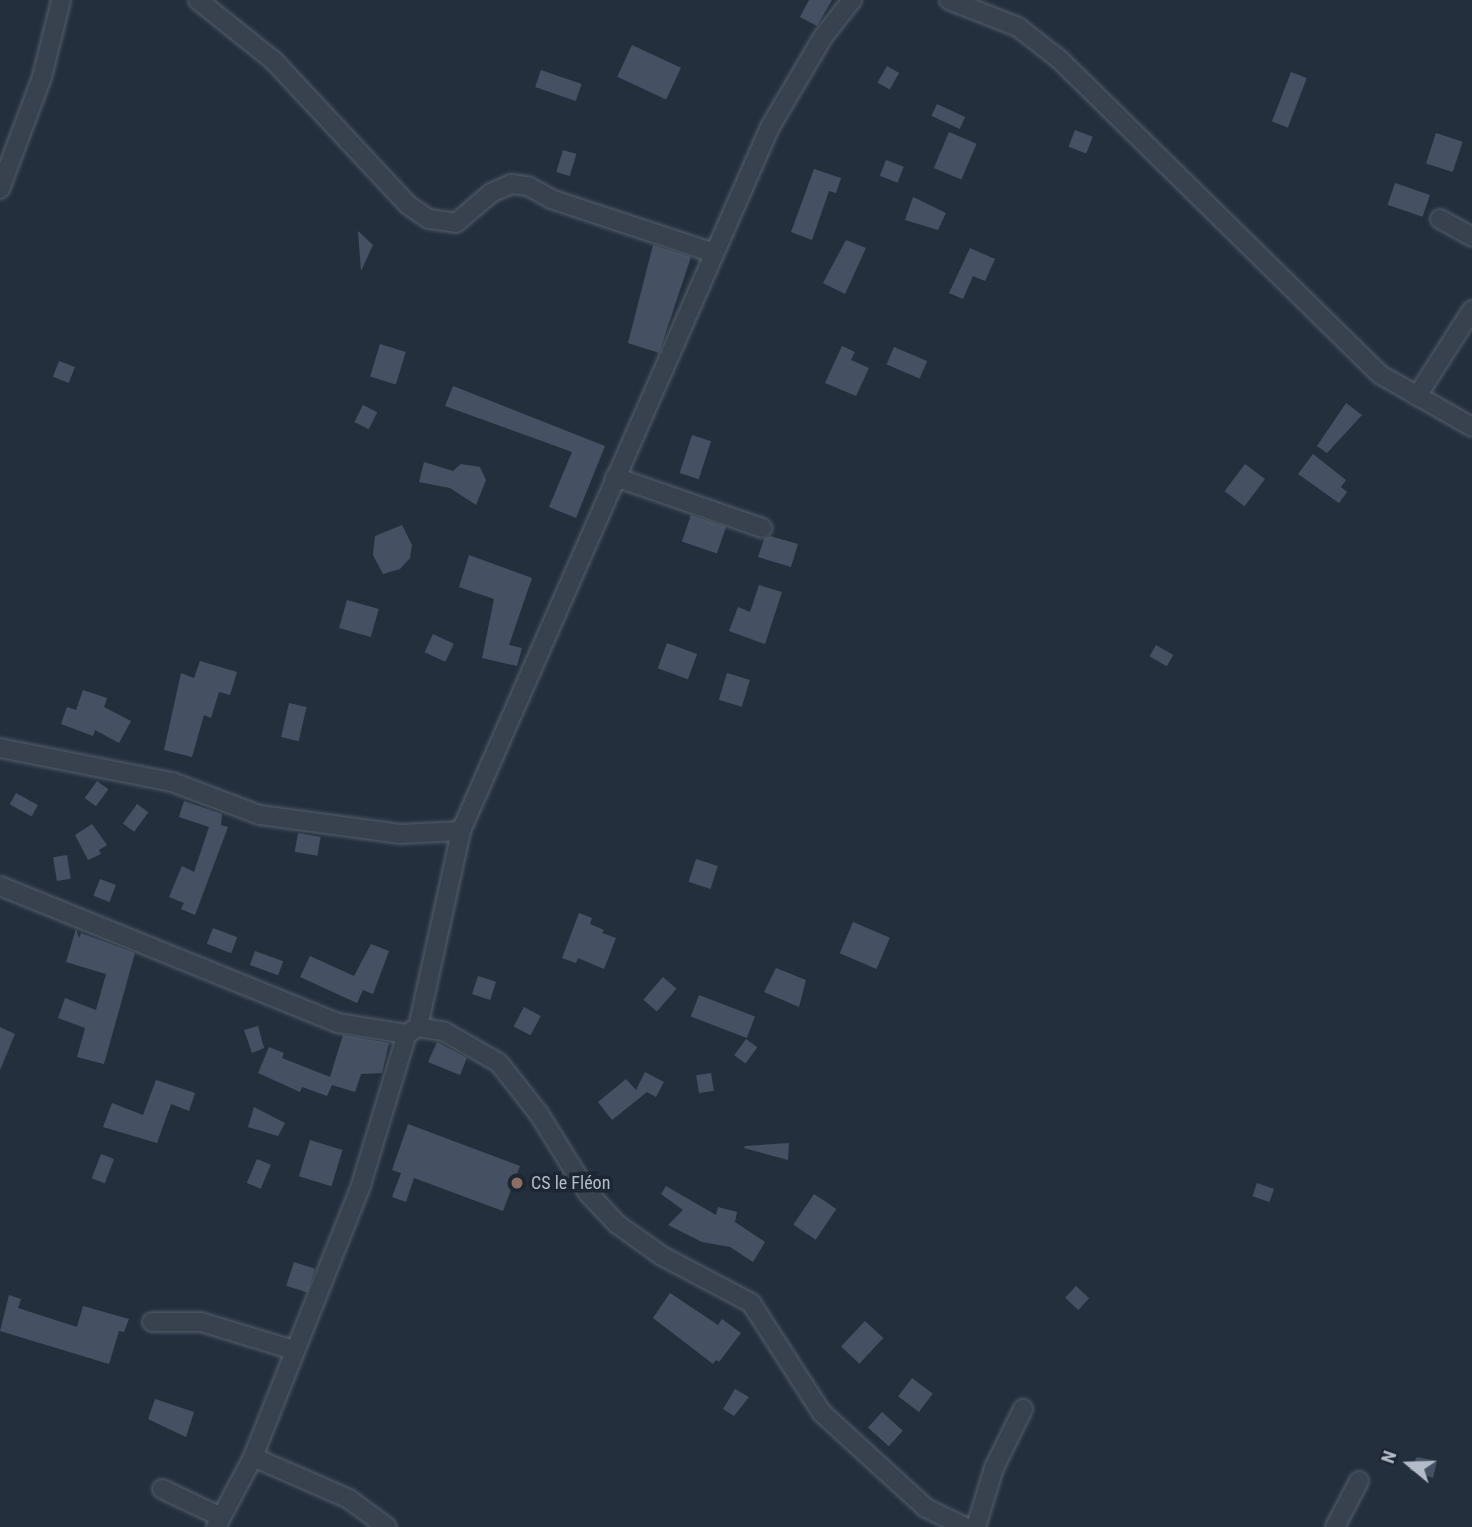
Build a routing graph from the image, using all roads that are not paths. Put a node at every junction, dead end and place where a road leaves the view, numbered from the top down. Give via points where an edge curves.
1 (61, 0) edge
2 (198, 0) edge
3 (852, 0) edge
4 (949, 0) edge
5 (2, 177) edge
6 (1440, 219) dead end
7 (1472, 237) edge
8 (714, 253) junction
9 (1472, 310) edge
10 (1417, 396) junction
11 (1472, 427) edge
12 (615, 477) junction
13 (762, 528) dead end
14 (0, 748) edge
15 (461, 831) junction
16 (0, 886) edge
17 (413, 1030) junction
18 (152, 1322) dead end
19 (293, 1350) junction
20 (1024, 1409) dead end
21 (253, 1457) junction
22 (1359, 1481) dead end
23 (162, 1489) dead end
24 (218, 1522) edge
25 (387, 1527) edge
26 (965, 1527) edge
27 (976, 1527) edge
28 (1335, 1527) edge

1 - 5 street via 43,77
2 - 8 street via 273,60 408,205 429,219 456,223 491,193 511,184 528,186 551,199
3 - 8 street via 823,37 770,127
4 - 10 street via 1018,27 1059,59 1381,375
6 - 7 street
8 - 12 street
9 - 10 street
10 - 11 street
12 - 13 street
12 - 15 street
14 - 15 street via 172,782 260,815 401,834
15 - 17 street
16 - 17 street via 338,1023
17 - 19 street via 361,1185
17 - 26 street via 445,1032 499,1063 540,1114 589,1193 617,1224 662,1256 751,1303 822,1413 926,1508
18 - 19 street via 201,1322
19 - 21 street
20 - 27 street via 994,1468
21 - 24 street
21 - 25 street via 349,1499
22 - 28 street
23 - 24 street

